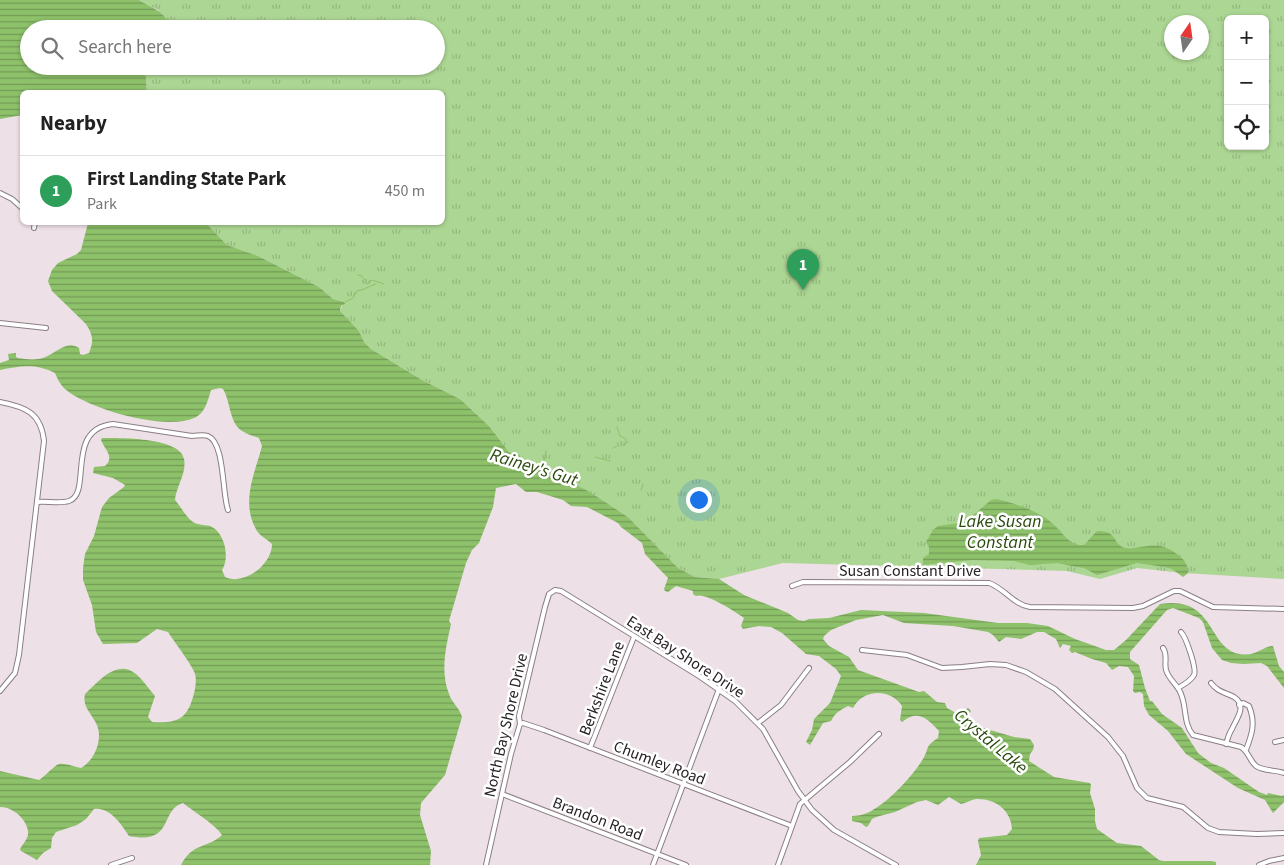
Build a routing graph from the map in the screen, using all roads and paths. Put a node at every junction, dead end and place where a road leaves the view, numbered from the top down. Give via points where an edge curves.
1 (0, 192) edge
2 (20, 206) edge
3 (34, 225) edge
4 (34, 228) dead end
5 (0, 322) edge
6 (46, 328) dead end
7 (0, 402) edge
8 (38, 502) junction
9 (228, 510) dead end
10 (792, 586) dead end
11 (551, 592) joint
12 (1284, 609) edge
13 (1181, 632) dead end
14 (634, 637) junction
15 (1163, 648) dead end
16 (862, 650) dead end
17 (809, 668) dead end
18 (1211, 683) dead end
19 (1178, 688) junction
20 (719, 689) junction
21 (0, 691) edge
22 (1239, 705) junction
23 (758, 723) junction
24 (520, 724) junction
25 (879, 734) dead end
26 (1284, 740) edge
27 (1275, 742) dead end
28 (1226, 744) junction
29 (590, 748) junction
30 (1246, 750) junction
31 (1284, 773) edge
32 (684, 785) junction
33 (502, 794) junction
34 (804, 800) junction
35 (792, 826) junction
36 (1284, 833) edge
37 (657, 854) junction
38 (132, 858) dead end
39 (1284, 858) edge
40 (888, 860) junction
41 (111, 865) edge
42 (486, 865) edge
43 (653, 865) edge
44 (686, 865) edge
45 (778, 865) edge
46 (886, 865) edge
47 (896, 865) edge
48 (1259, 865) edge

1 - 2 street
3 - 4 street
5 - 6 street
7 - 8 street via 26,410 42,426 44,446
8 - 9 street via 66,502 74,498 80,489 84,445 97,430 113,424 210,436 215,441 222,466
8 - 21 street via 17,669
10 - 12 street, Susan Constant Drive via 803,582 989,583 1030,607 1133,608 1180,591 1213,607
11 - 14 street, East Bay Shore Drive via 561,591
11 - 24 street, North Bay Shore Drive via 519,716
13 - 19 street via 1195,669 1192,678
14 - 20 street, East Bay Shore Drive
14 - 29 street, Berkshire Lane
15 - 19 street via 1168,674
16 - 36 street via 907,655 942,668 990,664 1026,672 1055,689 1108,737 1123,757 1137,788 1147,798 1183,807 1208,828 1219,832
17 - 23 street via 781,705
18 - 22 street
19 - 28 street via 1191,733 1198,738
20 - 23 street, East Bay Shore Drive
20 - 32 street
22 - 28 street via 1240,716
22 - 30 street via 1249,706 1252,713 1253,730
23 - 34 street, East Bay Shore Drive
24 - 29 street, Chumley Road
24 - 33 street, North Bay Shore Drive
25 - 34 street
26 - 27 street
28 - 30 street
29 - 32 street, Chumley Road
30 - 31 street via 1258,767
32 - 35 street, Chumley Road
32 - 37 street
33 - 37 street, Brandon Road
33 - 42 street, North Bay Shore Drive
34 - 35 street via 798,807
34 - 40 street, East Bay Shore Drive via 834,830
35 - 45 street
37 - 43 street
37 - 44 street, Brandon Road
38 - 41 street
39 - 48 street
40 - 46 street
40 - 47 street, East Bay Shore Drive

